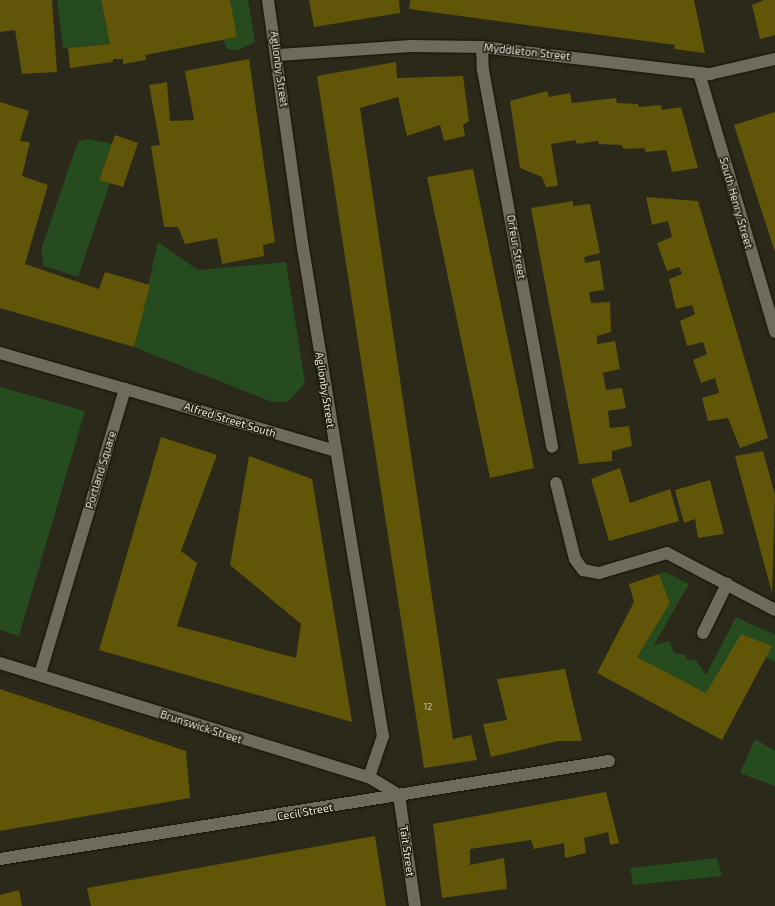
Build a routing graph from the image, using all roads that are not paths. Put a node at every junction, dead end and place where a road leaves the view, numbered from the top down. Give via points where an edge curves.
1 (268, 0) edge
2 (482, 47) junction
3 (278, 55) junction
4 (775, 59) edge
5 (698, 73) junction
6 (775, 332) edge
7 (0, 354) edge
8 (125, 389) junction
9 (552, 447) dead end
10 (335, 451) junction
11 (556, 483) dead end
12 (727, 584) junction
13 (775, 610) edge
14 (703, 634) dead end
15 (0, 663) edge
16 (40, 675) junction
17 (609, 762) dead end
18 (369, 777) junction
19 (399, 795) junction
20 (0, 859) edge
21 (415, 906) edge

1 - 3 street, Aglionby Street
2 - 3 street, Myddleton Street via 411,46
2 - 5 street, Myddleton Street
2 - 9 street, Orfeur Street via 483,70
3 - 10 street, Aglionby Street
4 - 5 street, Myddleton Street via 722,72
5 - 6 street, South Henry Street
7 - 8 street
8 - 10 street, Alfred Street South
8 - 16 street, Portland Square
10 - 18 street, Aglionby Street via 384,736
11 - 12 street via 575,559 583,570 599,573 668,553
12 - 13 street
12 - 14 street
15 - 16 street, Brunswick Street
16 - 18 street, Brunswick Street
17 - 19 street, Cecil Street
18 - 19 street, Brunswick Street
19 - 20 street, Cecil Street
19 - 21 street, Tait Street

